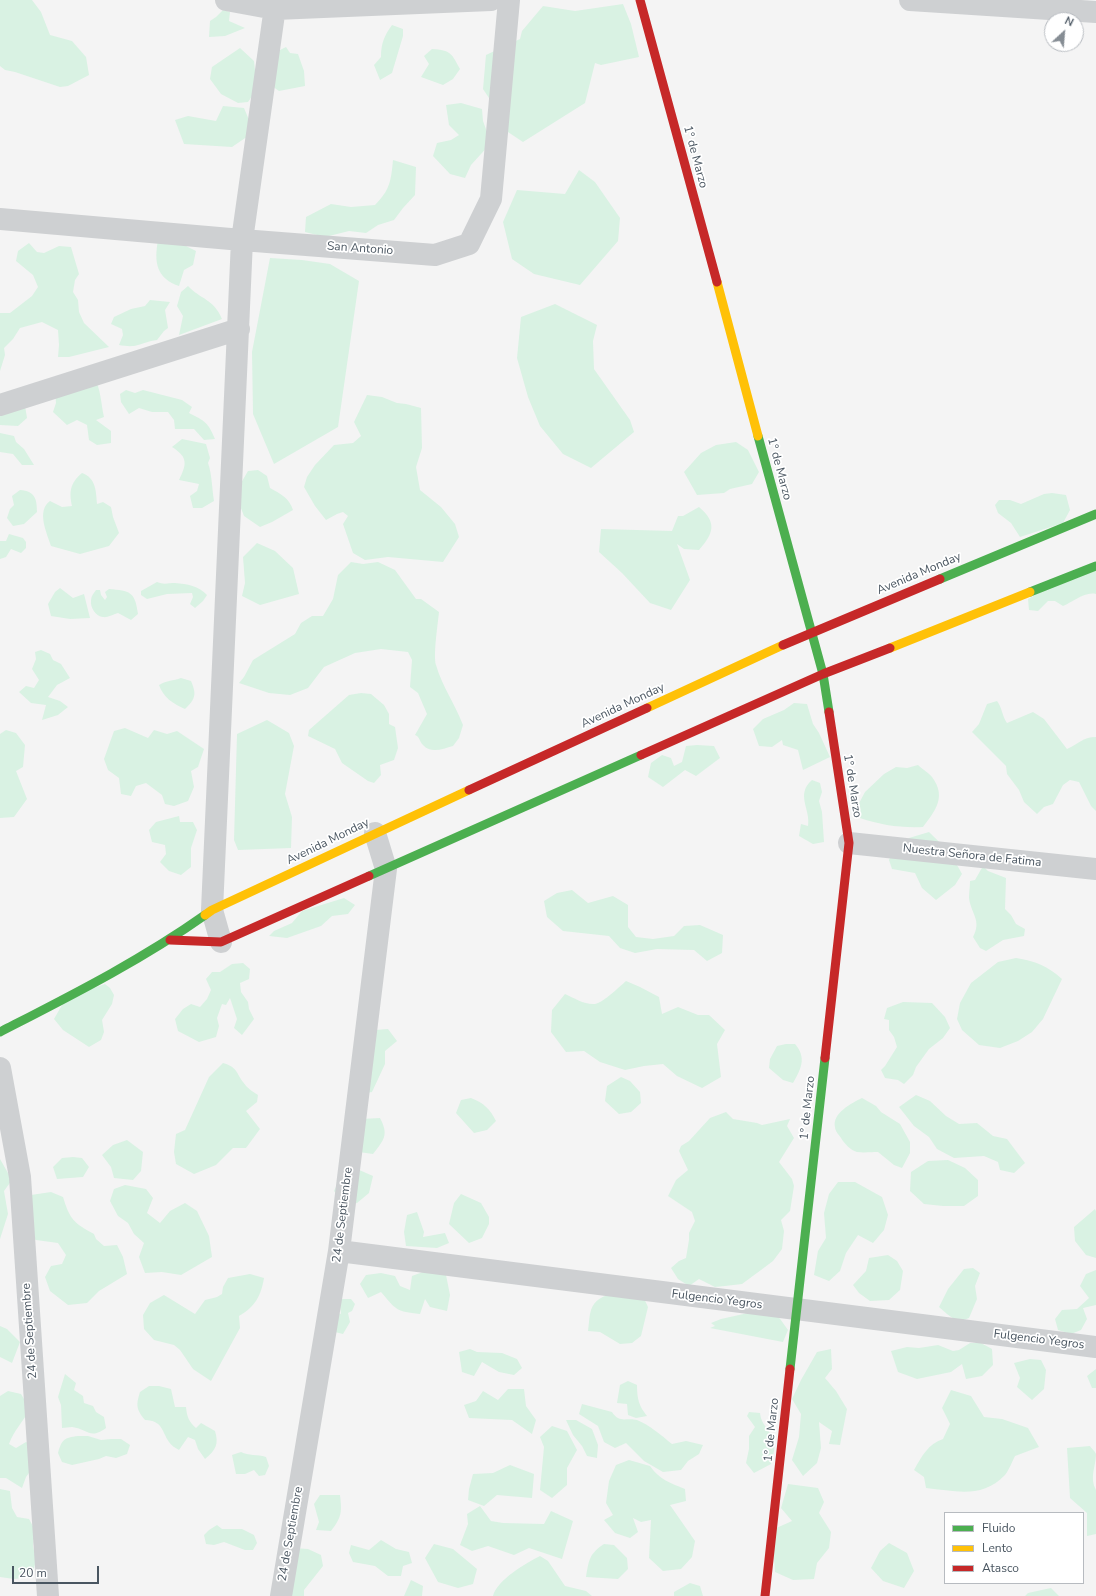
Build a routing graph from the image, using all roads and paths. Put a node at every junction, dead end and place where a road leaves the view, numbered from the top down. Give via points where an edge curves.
1 (226, 0) edge
2 (491, 0) edge
3 (509, 0) edge
4 (640, 0) edge
5 (910, 0) edge
6 (275, 4) edge
7 (1096, 12) edge
8 (0, 219) edge
9 (242, 240) junction
10 (239, 329) junction
11 (0, 405) edge
12 (1096, 514) edge
13 (1096, 566) edge
14 (811, 632) junction
15 (823, 674) junction
16 (375, 832) junction
17 (849, 843) junction
18 (386, 869) junction
19 (1096, 869) edge
20 (212, 910) junction
21 (170, 940) junction
22 (221, 942) junction
23 (0, 1032) edge
24 (0, 1068) edge
25 (338, 1252) junction
26 (797, 1310) junction
27 (1096, 1347) edge
28 (48, 1596) edge
29 (281, 1596) edge
30 (765, 1596) edge

1 - 6 street
2 - 6 street
3 - 9 street, San Antonio via 491,199 469,244 435,255
4 - 14 main road, 1° de Marzo
5 - 7 street
6 - 9 street
8 - 9 street, San Antonio
9 - 10 street
10 - 11 street
10 - 20 street
12 - 14 main road, Avenida Monday
13 - 15 main road
14 - 15 main road, 1° de Marzo
14 - 16 main road, Avenida Monday
15 - 17 main road, 1° de Marzo
15 - 18 main road
16 - 18 street, 24 de Septiembre
16 - 20 main road, Avenida Monday
17 - 19 street, Nuestra Señora de Fatima
17 - 26 main road, 1° de Marzo
18 - 22 main road
18 - 25 street, 24 de Septiembre
20 - 21 main road, Avenida Monday
20 - 22 street
21 - 22 main road
21 - 23 main road, Avenida Monday via 92,985
24 - 28 street, 24 de Septiembre via 20,1177
25 - 26 street, Fulgencio Yegros
25 - 29 street, 24 de Septiembre
26 - 27 street, Fulgencio Yegros
26 - 30 main road, 1° de Marzo

